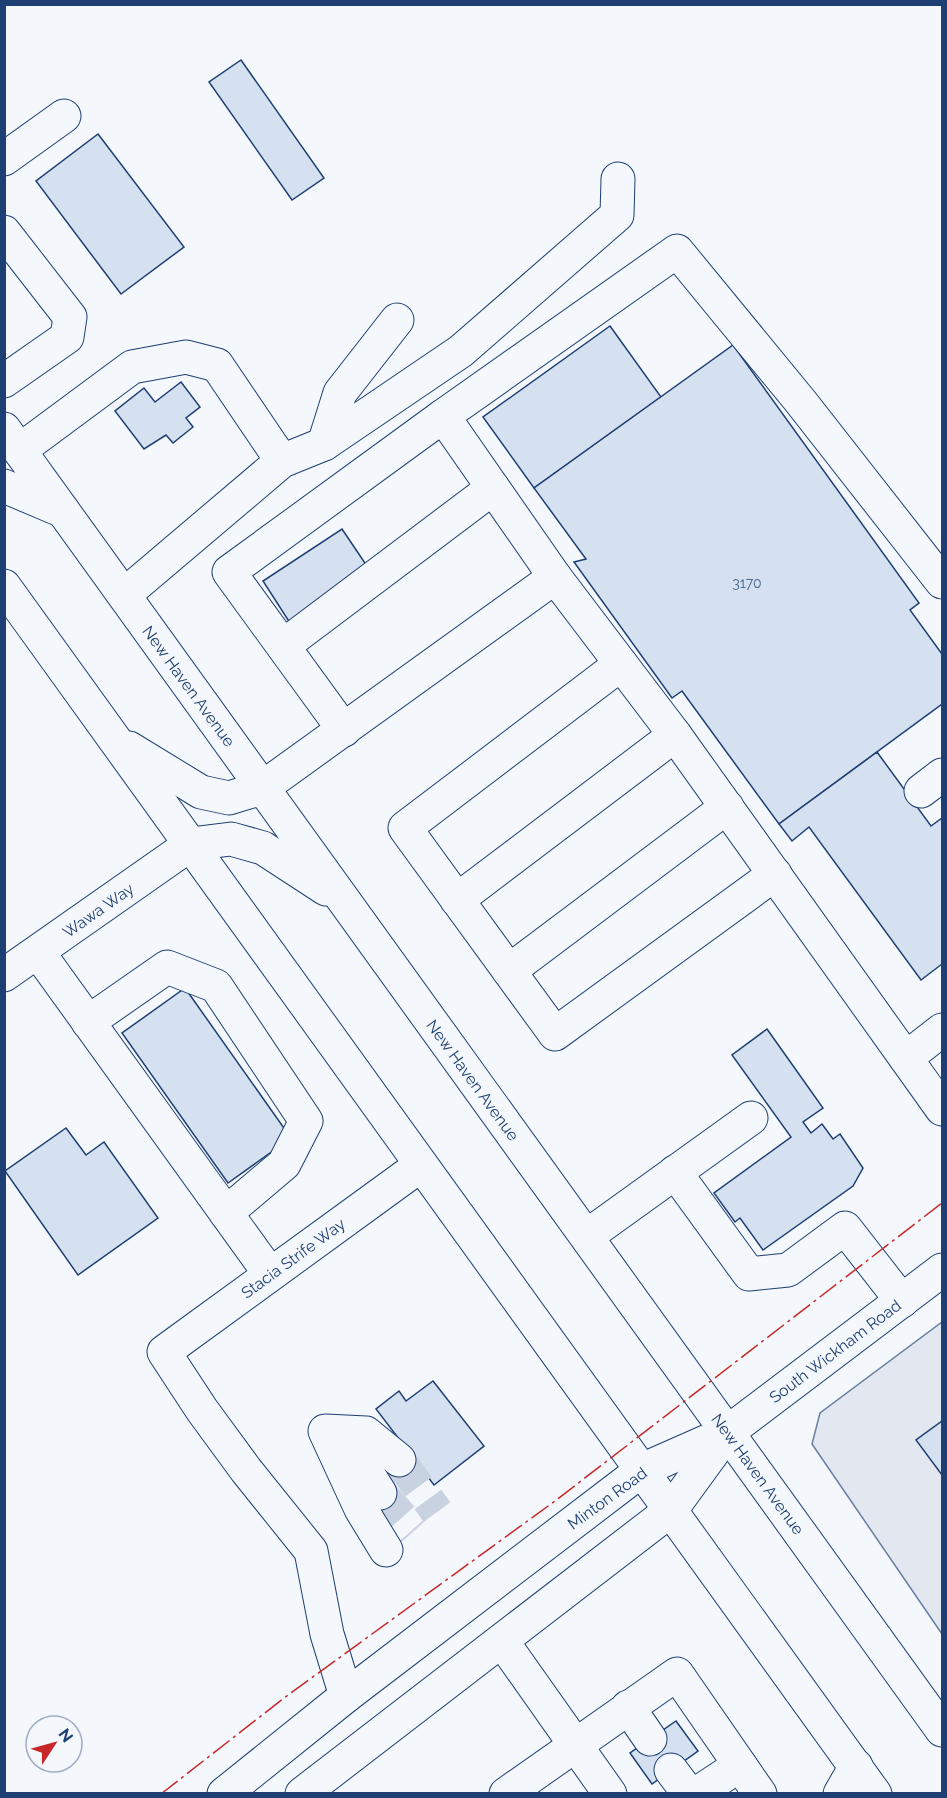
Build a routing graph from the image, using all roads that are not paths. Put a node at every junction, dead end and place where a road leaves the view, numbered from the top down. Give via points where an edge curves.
1 (64, 116) dead end
2 (4, 159) edge
3 (618, 179) dead end
4 (4, 232) edge
5 (397, 320) dead end
6 (4, 381) edge
7 (443, 416) junction
8 (12, 440) edge
9 (324, 444) junction
10 (282, 461) junction
11 (4, 486) edge
12 (493, 488) junction
13 (63, 511) junction
14 (555, 577) junction
15 (942, 582) edge
16 (4, 586) edge
17 (124, 596) junction
18 (283, 646) junction
19 (621, 664) junction
20 (344, 730) junction
21 (675, 735) junction
22 (115, 739) junction
23 (262, 788) junction
24 (727, 807) junction
25 (191, 844) junction
26 (775, 874) junction
27 (343, 900) junction
28 (457, 900) junction
29 (38, 952) junction
30 (509, 970) junction
31 (4, 975) edge
32 (88, 1022) junction
33 (942, 1030) edge
34 (906, 1058) junction
35 (942, 1109) edge
36 (751, 1118) dead end
37 (421, 1165) junction
38 (675, 1172) junction
39 (226, 1213) junction
40 (587, 1236) junction
41 (942, 1270) edge
42 (270, 1274) junction
43 (902, 1301) junction
44 (728, 1432) junction
45 (642, 1470) junction
46 (388, 1476) tunnel mouth
47 (671, 1510) junction
48 (386, 1550) dead end
49 (501, 1641) junction
50 (346, 1696) junction
51 (628, 1707) junction
52 (942, 1730) edge
53 (650, 1739) dead end
54 (575, 1744) junction
55 (740, 1765) junction
56 (848, 1780) edge
57 (224, 1794) edge
58 (302, 1794) edge
59 (506, 1794) edge
60 (610, 1794) edge
61 (696, 1794) edge
62 (760, 1794) edge
63 (875, 1794) edge

1 - 2 main road
3 - 9 main road via 617,215 461,351
4 - 6 main road via 70,317 68,337
5 - 9 main road via 340,393
7 - 12 main road
7 - 15 main road via 677,252
7 - 18 main road via 229,572
8 - 10 main road via 132,367 186,357 217,365
8 - 13 main road, New Haven Avenue
9 - 10 main road
10 - 17 main road
11 - 13 main road
12 - 14 main road
12 - 18 main road
13 - 17 main road, New Haven Avenue
14 - 19 main road
14 - 20 main road
16 - 22 main road
17 - 23 main road, New Haven Avenue
18 - 20 main road
19 - 21 main road
19 - 28 main road via 405,828
20 - 23 main road
21 - 24 main road
21 - 28 main road
22 - 23 main road via 201,792 229,798
22 - 25 main road
23 - 27 main road, New Haven Avenue
24 - 26 main road
24 - 30 main road
25 - 27 main road via 231,839 263,848
25 - 29 main road, Wawa Way
25 - 37 main road
26 - 30 main road via 555,1034
26 - 34 main road
27 - 40 main road, New Haven Avenue
28 - 30 main road
29 - 31 main road, Wawa Way
29 - 32 main road
32 - 39 main road
32 - 39 main road via 167,967 216,986 306,1121 284,1164
33 - 34 main road
34 - 35 main road
36 - 38 main road
37 - 42 main road, Stacia Strife Way
37 - 45 main road
38 - 40 main road
38 - 43 main road via 749,1274 788,1270 845,1228
39 - 42 main road
40 - 44 main road, New Haven Avenue
41 - 43 main road, South Wickham Road
42 - 50 main road, Stacia Strife Way via 164,1352 246,1470 311,1551 327,1634
43 - 44 main road, South Wickham Road
44 - 45 main road, Minton Road
44 - 47 main road
44 - 52 main road, New Haven Avenue
45 - 47 main road
45 - 50 main road, Minton Road
46 - 48 main road via 340,1432 361,1509
47 - 49 main road
47 - 56 main road
49 - 54 main road
49 - 58 main road
50 - 57 main road, Minton Road
51 - 53 main road
51 - 54 main road
51 - 55 main road via 677,1674
54 - 59 main road
54 - 60 main road
55 - 61 main road
55 - 62 main road
56 - 63 main road

